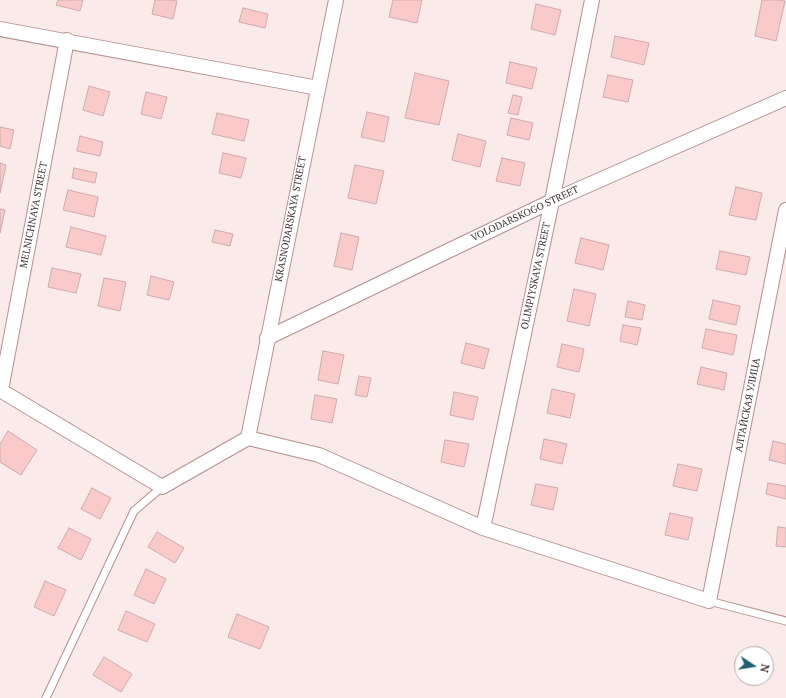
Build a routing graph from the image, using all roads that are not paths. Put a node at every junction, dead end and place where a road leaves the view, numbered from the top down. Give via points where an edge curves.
1 (336, 0) edge
2 (592, 0) edge
3 (0, 28) edge
4 (67, 40) junction
5 (318, 88) junction
6 (786, 98) edge
7 (552, 201) junction
8 (786, 210) edge
9 (267, 338) junction
10 (0, 391) edge
11 (248, 438) junction
12 (162, 487) junction
13 (483, 528) junction
14 (709, 601) junction
15 (786, 621) edge
16 (46, 698) edge

1 - 5 street, KRASNODARSKAYA STREET
2 - 7 street, OLIMPIYSKAYA STREET
3 - 4 street
4 - 5 street
4 - 10 street, MELNICHNAYA STREET
5 - 9 street, KRASNODARSKAYA STREET
6 - 7 street, VOLODARSKOGO STREET
7 - 9 street, VOLODARSKOGO STREET
7 - 13 street, OLIMPIYSKAYA STREET
8 - 14 street, АЛТАЙСКАЯ УЛИЦА
9 - 11 street, KRASNODARSKAYA STREET
10 - 12 street
11 - 12 street
11 - 13 street via 319,455
12 - 16 lane via 134,511
13 - 14 street
14 - 15 lane

